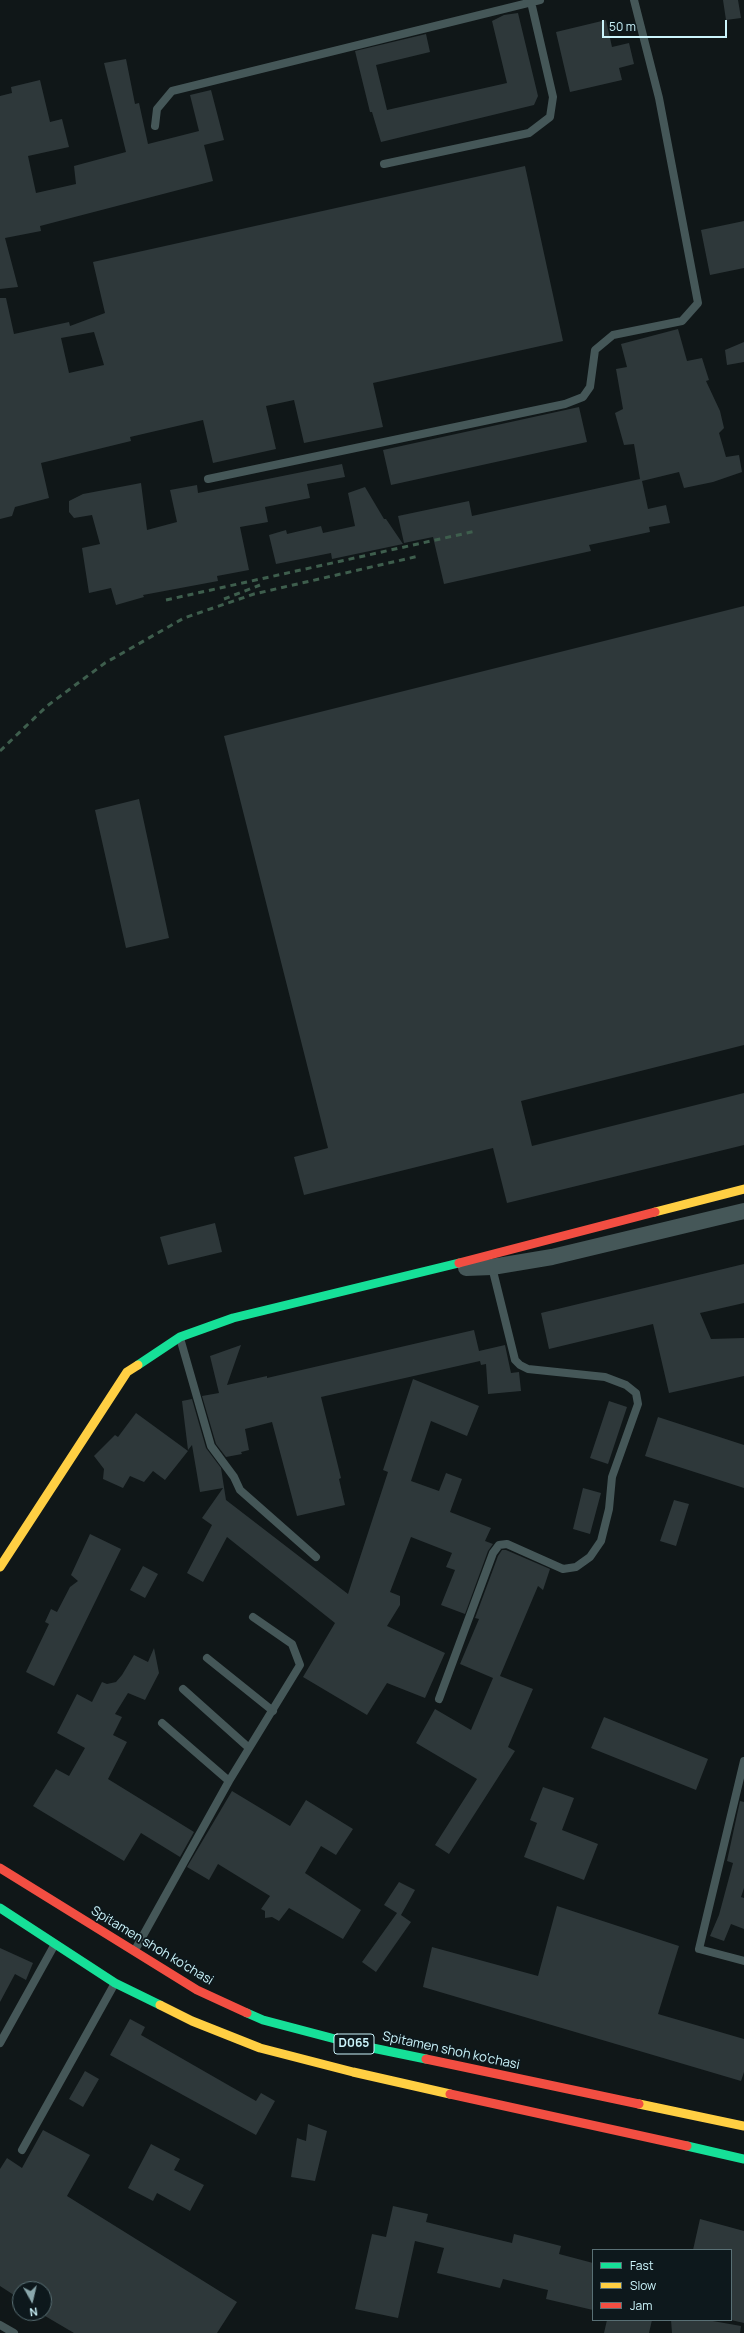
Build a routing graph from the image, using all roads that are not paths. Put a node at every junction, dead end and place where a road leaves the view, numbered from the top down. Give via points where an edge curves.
1 (540, 0) edge
2 (634, 0) edge
3 (531, 2) junction
4 (155, 126) dead end
5 (384, 164) dead end
6 (208, 479) dead end
7 (744, 1189) edge
8 (744, 1212) edge
9 (492, 1267) junction
10 (436, 1269) junction
11 (180, 1337) junction
12 (316, 1557) dead end
13 (0, 1567) edge
14 (253, 1617) dead end
15 (207, 1658) dead end
16 (183, 1689) dead end
17 (439, 1699) dead end
18 (273, 1711) junction
19 (162, 1723) dead end
20 (249, 1748) junction
21 (744, 1761) edge
22 (229, 1781) junction
23 (0, 1868) edge
24 (0, 1908) edge
25 (55, 1943) junction
26 (135, 1951) junction
27 (744, 1961) edge
28 (115, 1983) junction
29 (0, 2043) edge
30 (744, 2126) edge
31 (22, 2150) dead end
32 (744, 2159) edge
33 (0, 2325) edge
34 (14, 2333) edge

1 - 3 lane
2 - 6 lane via 659,98 698,303 682,321 613,335 595,350 590,387 583,397 565,404
3 - 4 lane via 172,90 157,109
3 - 5 lane via 552,97 550,117 528,133
7 - 10 main road
8 - 9 street via 552,1257
9 - 10 street
9 - 17 lane via 515,1360 520,1365 528,1369 605,1377 626,1385 636,1393 638,1404 612,1477 609,1509 601,1541 590,1558 576,1567 563,1569 507,1544 499,1545
10 - 11 main road via 233,1318
11 - 12 lane via 211,1446 234,1477 240,1490
11 - 13 main road via 127,1372
14 - 18 lane via 292,1644 300,1665
15 - 18 lane
16 - 20 lane
18 - 20 lane
19 - 22 lane
20 - 22 lane
21 - 27 lane via 699,1949
22 - 26 lane
23 - 26 main road, Spitamen shoh ko'chasi / D065
24 - 25 main road, D065
25 - 28 main road, D065
25 - 29 lane
26 - 30 main road, Spitamen shoh ko'chasi / D065 via 197,1990 263,2020 358,2045
28 - 31 lane
28 - 32 main road, D065 via 192,2021 260,2048 353,2072
33 - 34 lane

